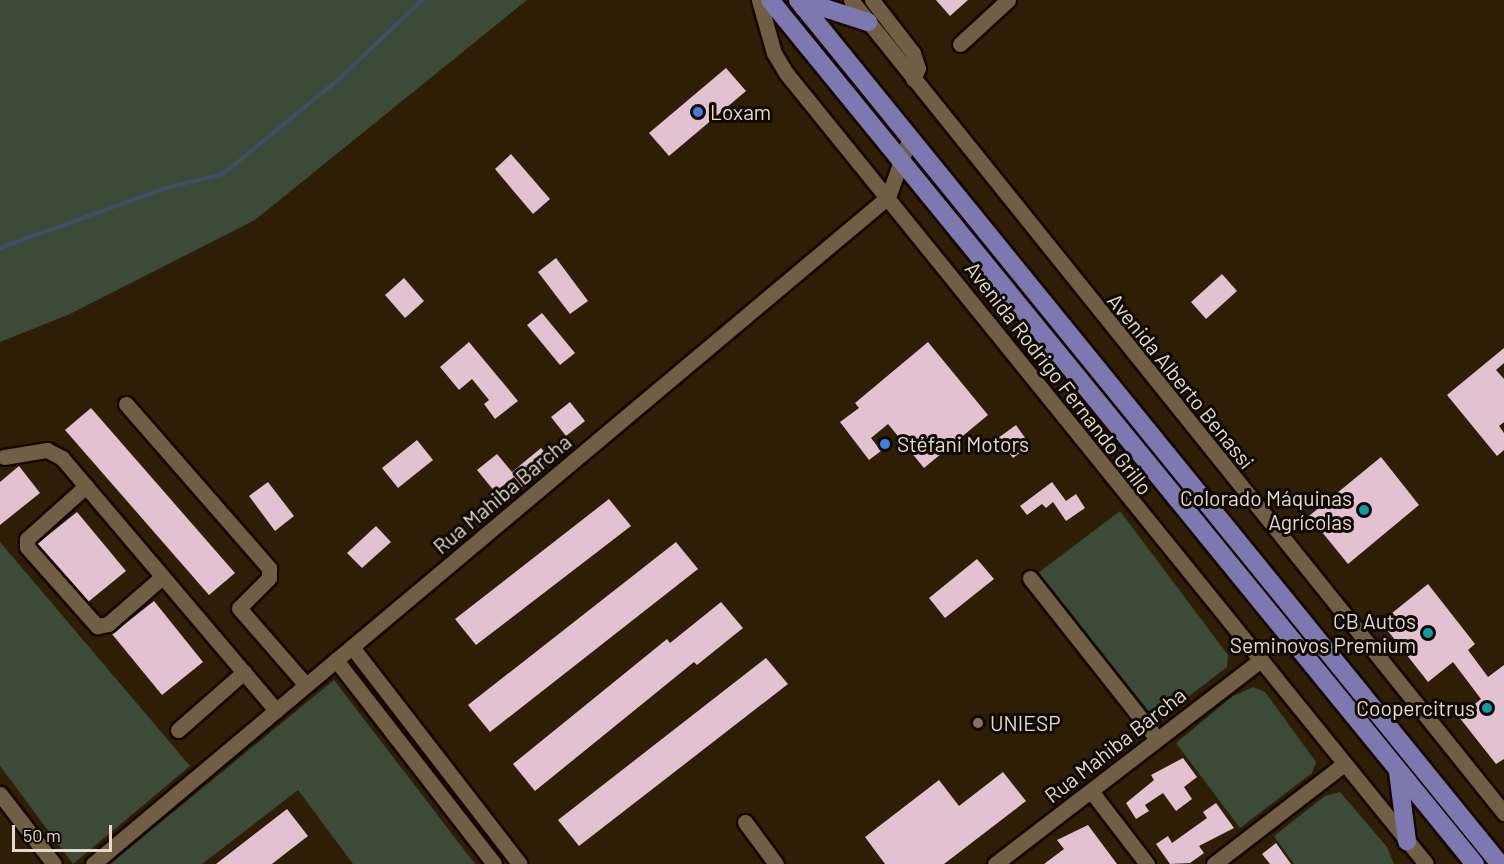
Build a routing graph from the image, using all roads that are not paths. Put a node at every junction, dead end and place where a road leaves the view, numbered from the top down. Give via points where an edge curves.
1 (759, 0) edge
2 (770, 0) edge
3 (851, 0) edge
4 (872, 0) edge
5 (1008, 0) edge
6 (809, 3) edge
7 (868, 22) junction
8 (960, 44) dead end
9 (914, 79) junction
10 (910, 137) junction
11 (903, 161) junction
12 (888, 198) junction
13 (126, 404) dead end
14 (4, 457) dead end
15 (86, 486) junction
16 (162, 577) junction
17 (1030, 578) dead end
18 (352, 647) junction
19 (336, 660) junction
20 (1261, 660) junction
21 (244, 672) junction
22 (306, 685) junction
23 (276, 710) junction
24 (178, 730) dead end
25 (1157, 739) junction
26 (428, 744) junction
27 (411, 757) junction
28 (1344, 764) junction
29 (1398, 771) junction
30 (1091, 791) junction
31 (0, 795) edge
32 (1504, 813) edge
33 (745, 822) dead end
34 (1407, 841) junction
35 (54, 864) edge
36 (93, 864) edge
37 (494, 864) edge
38 (520, 864) edge
39 (777, 864) edge
40 (995, 864) edge
41 (1146, 864) edge
42 (1214, 864) edge
43 (1426, 864) edge
44 (1475, 864) edge
45 (1500, 864) edge

1 - 12 street, Avenida Rodrigo Fernando Grillo via 774,53 786,73
2 - 11 main road
3 - 7 street, Avenida Alberto Benassi
4 - 9 street via 914,53 918,68
5 - 8 street
6 - 7 main road
6 - 10 main road
7 - 9 street, Avenida Alberto Benassi
9 - 32 street, Avenida Alberto Benassi
10 - 11 street, Rua Mahiba Barcha
10 - 45 main road
11 - 12 street, Rua Mahiba Barcha
11 - 29 main road
12 - 18 street, Rua Mahiba Barcha
12 - 20 street, Avenida Rodrigo Fernando Grillo
13 - 22 street via 268,568 268,578 239,608
14 - 15 street via 56,452
15 - 16 street
15 - 16 street via 27,539 27,548 97,626 108,624
16 - 21 street
17 - 25 street
18 - 19 street, Rua Mahiba Barcha
18 - 26 street
19 - 22 street, Rua Mahiba Barcha
19 - 27 street
20 - 25 street, Rua Mahiba Barcha
20 - 28 street, Avenida Rodrigo Fernando Grillo
21 - 23 street
21 - 24 street
22 - 23 street, Rua Mahiba Barcha
23 - 36 street, Rua Mahiba Barcha
25 - 30 street, Rua Mahiba Barcha
26 - 27 street
26 - 38 street
27 - 37 street
28 - 34 street, Avenida Rodrigo Fernando Grillo
28 - 42 street
29 - 34 main road
29 - 44 main road
30 - 40 street, Rua Mahiba Barcha
30 - 41 street
31 - 35 street
33 - 39 street
34 - 43 street, Avenida Rodrigo Fernando Grillo

